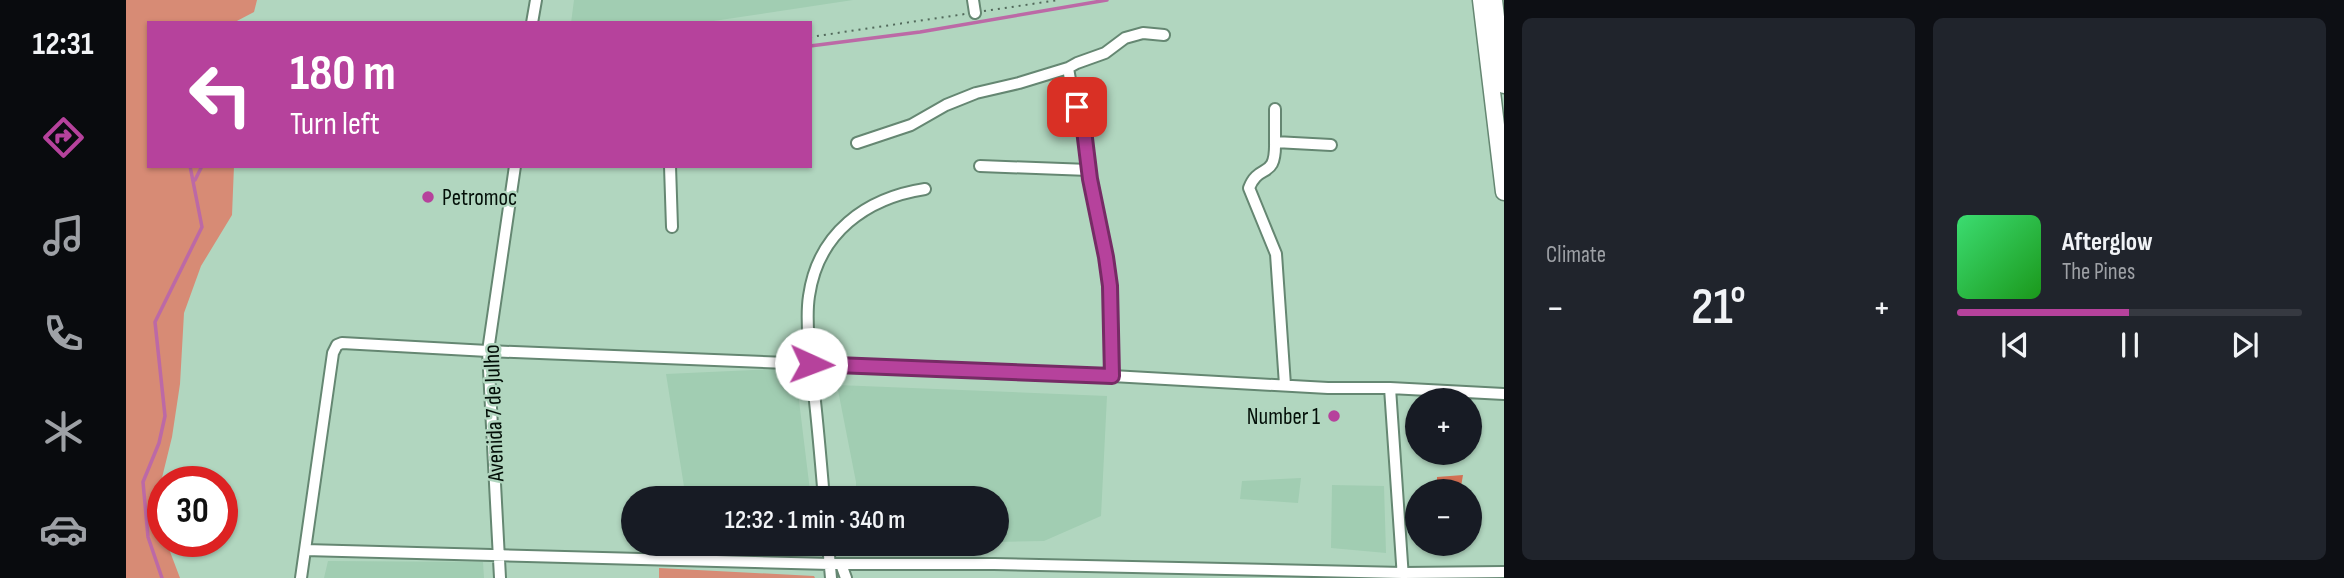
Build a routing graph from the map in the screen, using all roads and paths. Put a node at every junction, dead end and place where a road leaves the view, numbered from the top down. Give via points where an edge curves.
1 (536, 0) edge
2 (973, 0) edge
3 (1059, 0) edge
4 (1488, 8) edge
5 (975, 13) junction
6 (532, 21) edge
7 (1164, 35) dead end
8 (812, 37) edge
9 (1068, 68) junction
10 (1504, 85) edge
11 (1275, 109) dead end
12 (1275, 142) junction
13 (857, 143) dead end
14 (1331, 145) dead end
15 (980, 166) dead end
16 (515, 168) edge
17 (670, 168) edge
18 (1089, 170) junction
19 (925, 188) dead end
20 (1504, 192) edge
21 (672, 227) dead end
22 (488, 351) junction
23 (811, 364) junction
24 (1112, 376) junction
25 (1284, 385) junction
26 (1390, 388) junction
27 (1504, 394) edge
28 (823, 486) edge
29 (305, 550) junction
30 (833, 556) edge
31 (499, 557) junction
32 (836, 564) junction
33 (1040, 565) junction
34 (1504, 572) edge
35 (1403, 575) edge
36 (301, 578) edge
37 (500, 578) edge
38 (831, 578) edge
39 (846, 578) edge
40 (1040, 578) edge

1 - 6 street
2 - 5 street
3 - 5 path
4 - 10 street
4 - 20 street
5 - 8 path
7 - 9 street via 1143,33 1125,38 1105,53
9 - 13 street via 976,93 911,125
9 - 18 street via 1083,122
11 - 12 street
12 - 14 street
12 - 25 street via 1273,164 1257,175 1249,188 1276,254
15 - 18 street
16 - 22 street, Avenida 7 de Julho
17 - 21 street
18 - 24 street via 1109,276
19 - 23 street via 874,204 837,231 814,272 808,299
22 - 23 street
22 - 29 street via 337,345
22 - 31 street, Avenida 7 de Julho
23 - 24 street
23 - 28 street
24 - 25 street
25 - 26 street
26 - 27 street
26 - 35 street
29 - 31 street
29 - 36 street
30 - 32 street
31 - 32 street
31 - 37 street, Avenida 7 de Julho
32 - 33 street
32 - 38 street
32 - 39 street
33 - 35 street
33 - 40 street
34 - 35 street

